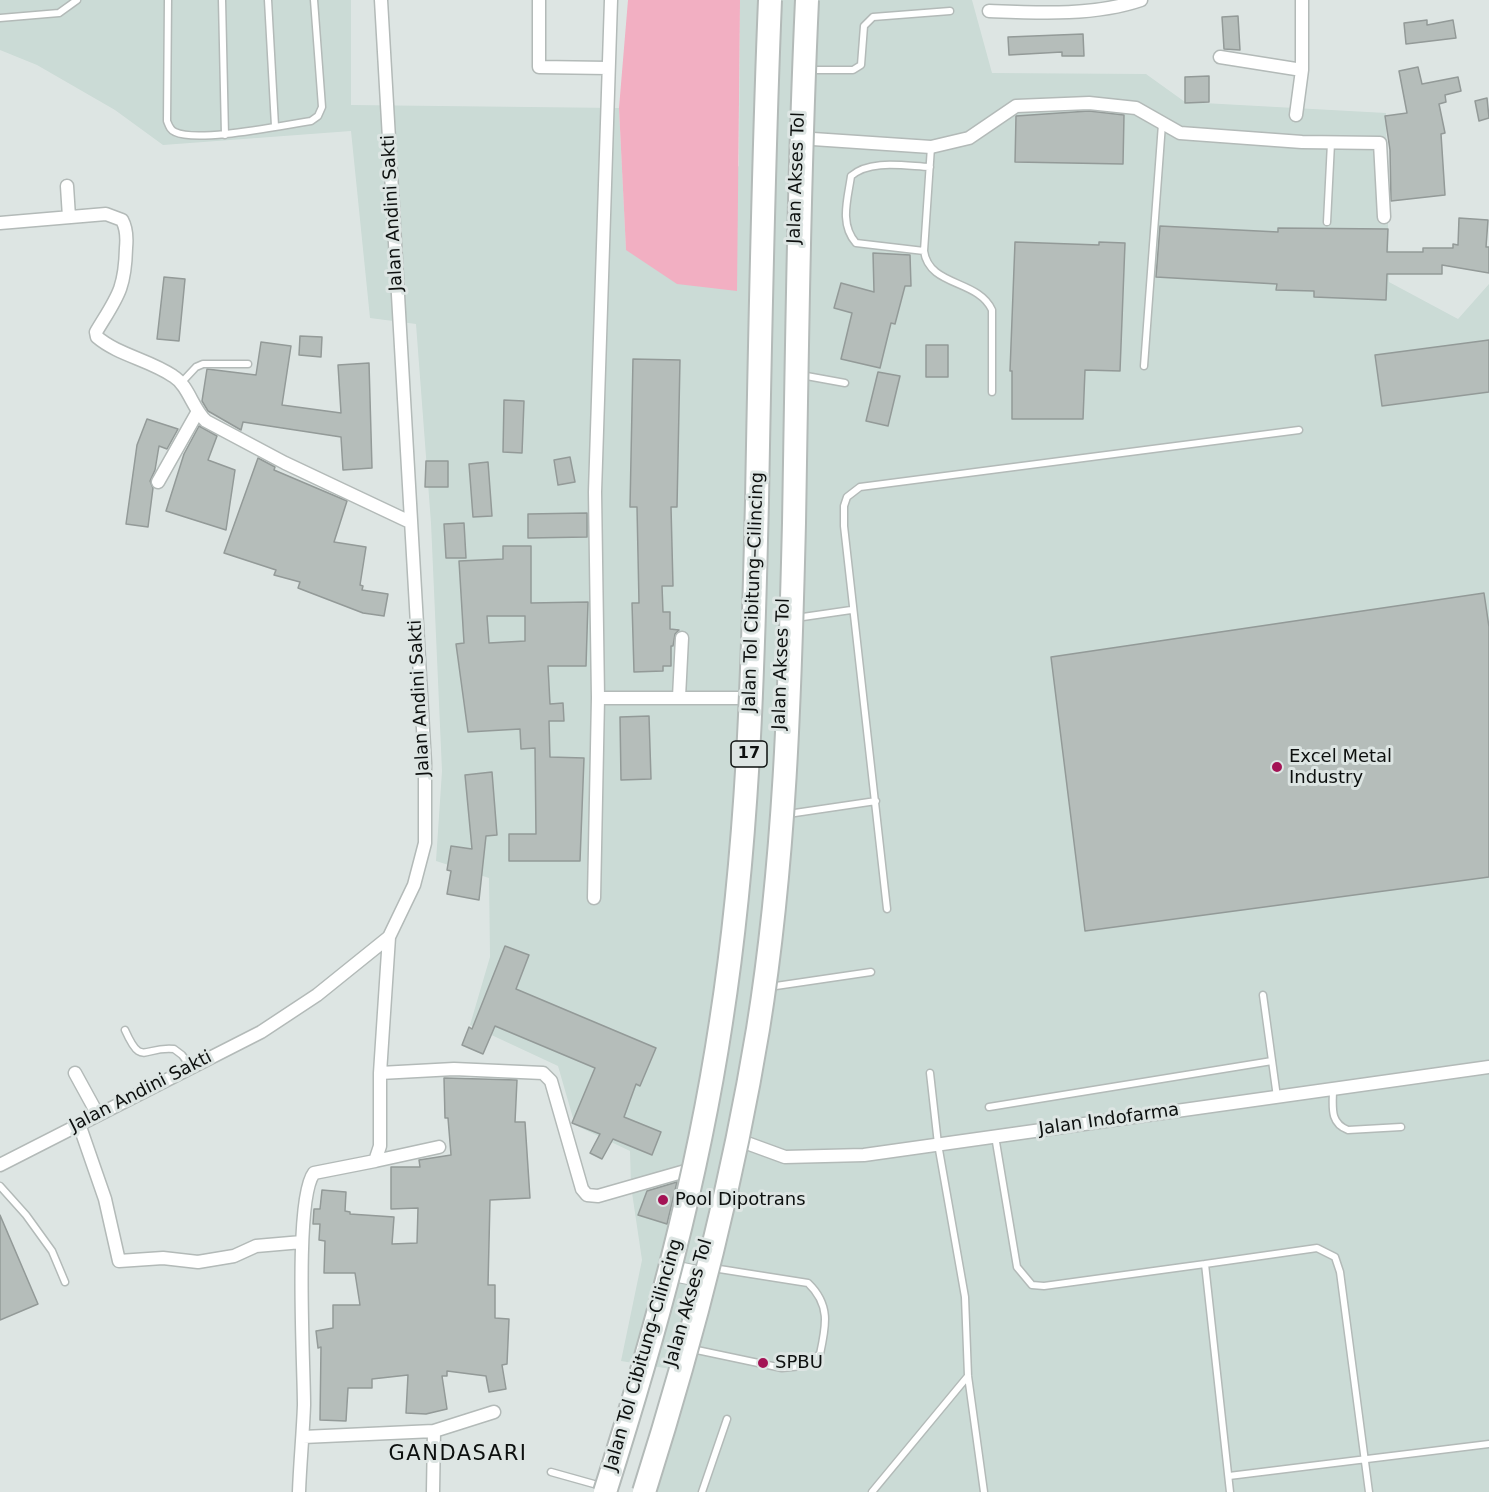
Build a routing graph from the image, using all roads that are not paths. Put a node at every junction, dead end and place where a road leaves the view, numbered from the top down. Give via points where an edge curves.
1 (77, 0) edge
2 (168, 0) edge
3 (222, 0) edge
4 (268, 0) edge
5 (314, 0) edge
6 (381, 0) edge
7 (539, 0) edge
8 (611, 0) edge
9 (772, 0) edge
10 (805, 0) edge
11 (1141, 0) edge
12 (1302, 0) edge
13 (950, 11) dead end
14 (989, 11) dead end
15 (0, 18) edge
16 (1220, 57) dead end
17 (608, 68) junction
18 (800, 70) junction
19 (1302, 70) junction
20 (1296, 115) dead end
21 (1162, 124) junction
22 (274, 126) junction
23 (225, 135) junction
24 (798, 138) junction
25 (1331, 142) junction
26 (931, 147) junction
27 (930, 166) junction
28 (67, 186) dead end
29 (69, 217) junction
30 (1384, 217) dead end
31 (1328, 222) dead end
32 (0, 223) edge
33 (924, 251) junction
34 (248, 364) dead end
35 (1144, 366) dead end
36 (791, 374) junction
37 (181, 383) junction
38 (845, 383) dead end
39 (992, 392) dead end
40 (197, 413) junction
41 (1299, 430) dead end
42 (158, 482) dead end
43 (401, 518) junction
44 (851, 610) junction
45 (784, 620) junction
46 (682, 638) dead end
47 (679, 697) junction
48 (598, 698) junction
49 (757, 698) junction
50 (876, 801) junction
51 (774, 816) junction
52 (594, 898) dead end
53 (887, 909) dead end
54 (389, 937) junction
55 (871, 972) dead end
56 (756, 988) junction
57 (1263, 994) dead end
58 (126, 1030) dead end
59 (1272, 1061) junction
60 (191, 1067) junction
61 (1489, 1067) edge
62 (75, 1073) dead end
63 (380, 1073) junction
64 (930, 1073) dead end
65 (1334, 1089) junction
66 (1277, 1097) junction
67 (989, 1107) dead end
68 (98, 1115) junction
69 (79, 1124) junction
70 (1401, 1127) dead end
71 (995, 1136) junction
72 (732, 1137) junction
73 (938, 1144) junction
74 (439, 1147) dead end
75 (375, 1161) junction
76 (0, 1165) edge
77 (703, 1166) junction
78 (0, 1186) edge
79 (302, 1242) junction
80 (1205, 1264) junction
81 (700, 1271) junction
82 (678, 1272) junction
83 (65, 1282) dead end
84 (676, 1346) junction
85 (968, 1376) junction
86 (494, 1412) dead end
87 (727, 1419) dead end
88 (434, 1431) junction
89 (303, 1437) junction
90 (1489, 1444) edge
91 (1364, 1460) junction
92 (551, 1472) dead end
93 (1228, 1476) junction
94 (610, 1491) edge
95 (299, 1492) edge
96 (433, 1492) edge
97 (635, 1492) edge
98 (644, 1492) edge
99 (702, 1492) edge
100 (872, 1492) edge
101 (984, 1492) edge
102 (1230, 1492) edge
103 (1369, 1492) edge

1 - 15 lane via 59,13
2 - 23 lane via 167,121 180,134
3 - 23 lane
4 - 22 lane
5 - 22 lane via 322,107 311,121
6 - 43 street, Jalan Andini Sakti
7 - 17 street via 539,67
8 - 17 street
9 - 49 main road, Jalan Akses Tol
9 - 94 highway, Jalan Tol Cibitung–Cilincing / 17, bridge via 754,631 747,779 736,894 722,1021 698,1147
10 - 18 main road, Jalan Akses Tol
10 - 98 highway, Jalan Tol Cibitung–Cilincing / 17, bridge via 791,632 784,781 773,897 758,1026 734,1155 704,1284
11 - 14 street via 1044,13
12 - 19 street
13 - 18 lane via 873,17 864,26 861,65 853,70 831,72
16 - 19 street
17 - 48 street via 595,492
18 - 24 main road, Jalan Akses Tol
19 - 20 street
21 - 25 street via 1180,133
21 - 26 street via 1136,108 1089,103 1027,104 1016,106 969,138
21 - 35 lane
22 - 23 lane
24 - 26 street
24 - 36 main road, Jalan Akses Tol
25 - 30 street via 1381,143
25 - 31 lane
26 - 27 lane
27 - 33 lane
27 - 33 lane via 859,168 851,176 845,219 849,235 856,243
28 - 29 street
29 - 32 street
29 - 37 street via 106,214 122,220 125,226 126,277 96,332 97,337
33 - 39 lane via 925,262 934,273 982,295 992,310
34 - 37 lane via 203,364
36 - 38 lane
36 - 45 main road, Jalan Akses Tol
37 - 40 street
40 - 42 street
40 - 43 street via 285,464
41 - 44 lane via 860,487 847,497 844,506
43 - 54 street, Jalan Andini Sakti via 425,763 425,843 414,885
44 - 45 lane
44 - 50 lane
45 - 51 main road, Jalan Akses Tol
46 - 47 street
47 - 48 street
47 - 49 street
48 - 52 street
49 - 77 main road, Jalan Akses Tol via 728,1023
50 - 51 lane
50 - 53 lane
51 - 56 main road, Jalan Akses Tol
54 - 60 street, Jalan Andini Sakti via 308,1001 261,1032
54 - 63 street
55 - 56 lane
56 - 72 main road, Jalan Akses Tol
57 - 59 lane
58 - 60 lane via 134,1049 140,1053 174,1049
59 - 66 lane
59 - 67 lane
60 - 68 street, Jalan Andini Sakti
61 - 65 street, Jalan Indofarma
62 - 68 street
63 - 75 street via 380,1146
63 - 77 street via 454,1069 543,1073 550,1081 587,1195 598,1196
64 - 73 lane
65 - 66 street, Jalan Indofarma
65 - 70 lane via 1334,1120 1341,1128
66 - 71 street, Jalan Indofarma
68 - 69 street, Jalan Andini Sakti
69 - 76 street, Jalan Andini Sakti
69 - 79 street via 105,1199 119,1261 163,1258 198,1262 234,1256 256,1246
71 - 73 street, Jalan Indofarma
71 - 80 lane via 1017,1268 1032,1285
72 - 73 street, Jalan Indofarma via 785,1157 803,1158 864,1155
72 - 81 main road, Jalan Akses Tol
73 - 85 lane via 965,1296
74 - 75 street
75 - 79 street via 314,1173 306,1190
77 - 82 main road, Jalan Akses Tol
78 - 83 lane via 52,1251
79 - 89 street
80 - 91 lane via 1317,1248 1335,1257
80 - 93 lane
81 - 82 main road
81 - 84 main road, Jalan Akses Tol
81 - 84 lane via 808,1283 825,1304 827,1322 820,1354 802,1366 782,1368
82 - 94 main road, Jalan Akses Tol
84 - 97 main road, Jalan Akses Tol
85 - 100 lane
85 - 101 lane
86 - 88 street
87 - 99 lane
88 - 89 street
88 - 96 street
89 - 95 street
90 - 91 lane
91 - 93 lane
91 - 103 lane
92 - 94 lane
93 - 102 lane

